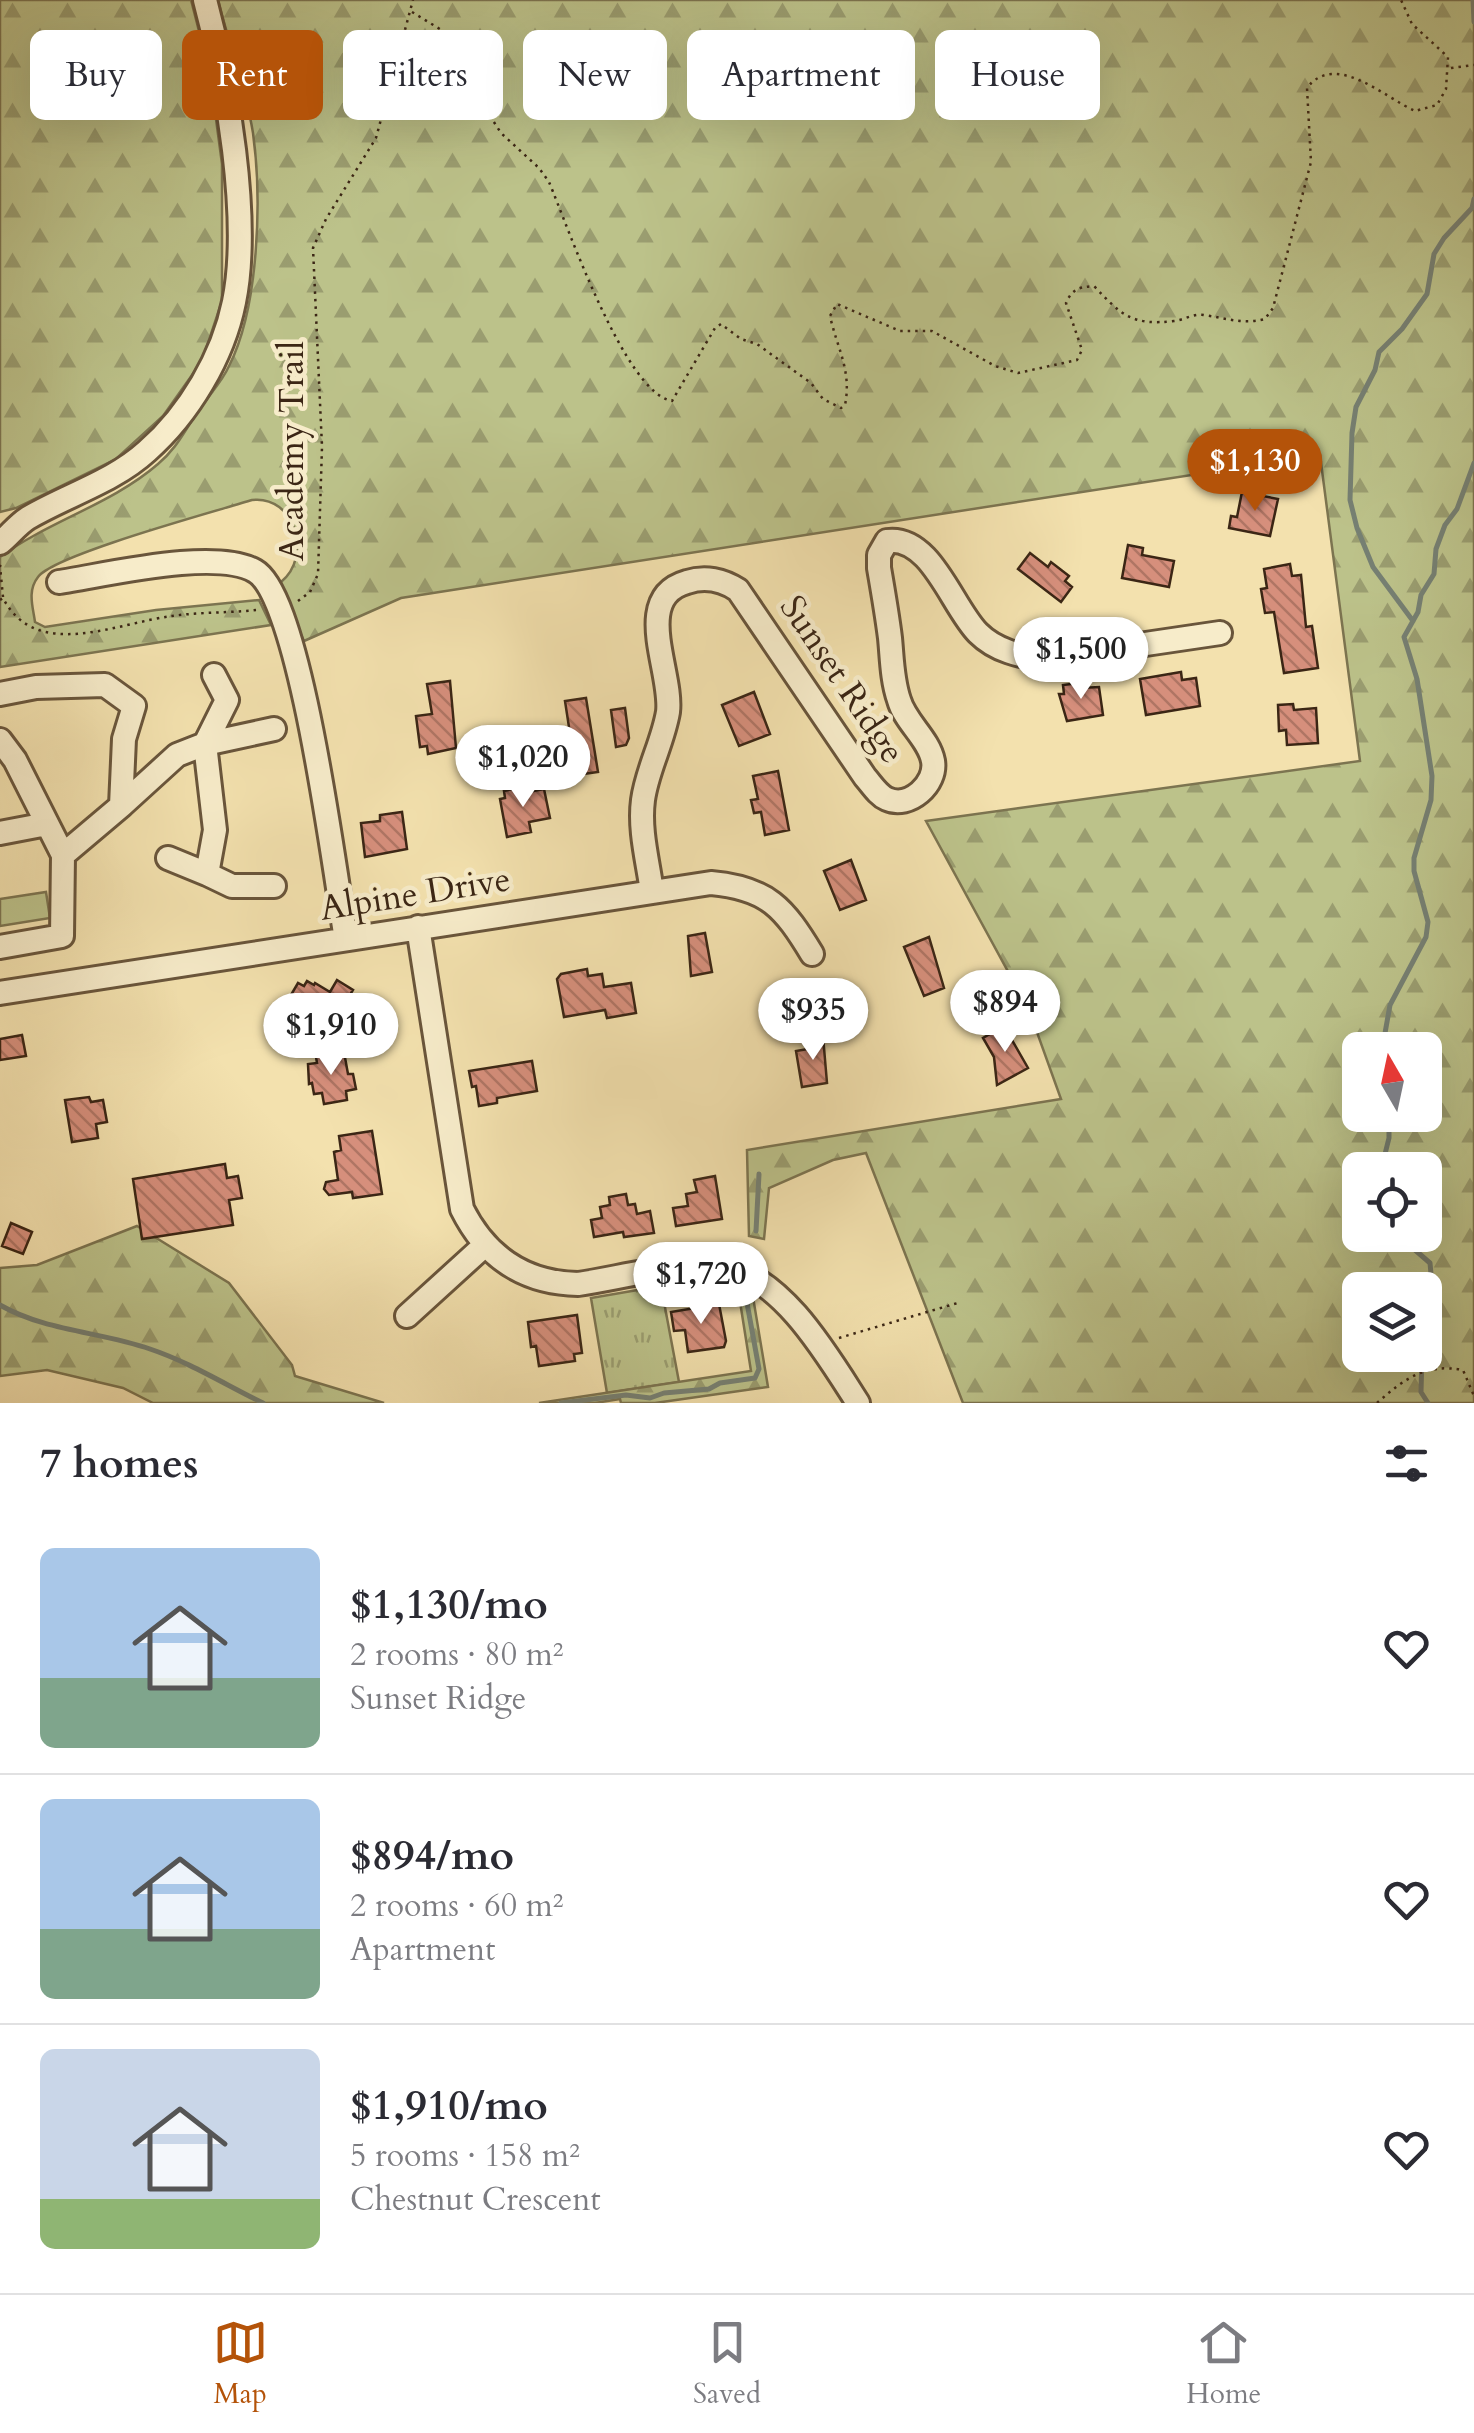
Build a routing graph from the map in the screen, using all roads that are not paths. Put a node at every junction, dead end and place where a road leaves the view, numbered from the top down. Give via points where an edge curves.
1 (205, 0) edge
2 (9, 526) edge
3 (3, 549) edge
4 (59, 582) dead end
5 (1220, 633) dead end
6 (214, 674) dead end
7 (0, 694) edge
8 (274, 729) dead end
9 (0, 740) edge
10 (206, 744) junction
11 (120, 806) junction
12 (47, 824) junction
13 (0, 833) edge
14 (63, 856) junction
15 (168, 858) dead end
16 (207, 874) junction
17 (274, 886) dead end
18 (652, 892) junction
19 (418, 927) junction
20 (346, 939) junction
21 (0, 947) edge
22 (812, 954) dead end
23 (0, 993) edge
24 (485, 1245) junction
25 (407, 1316) dead end
26 (858, 1403) edge

1 - 2 street via 235,165 237,272 229,322 191,400 153,446 108,478
2 - 3 street
4 - 20 street via 221,561 263,576 279,608 312,732
5 - 18 street, Sunset Ridge via 1044,659 1008,652 980,635 928,561 909,544 887,541 879,568 895,684 934,767 918,794 890,801 865,777 738,590 710,579 680,584 664,598 657,620 668,694 642,805
6 - 10 street via 227,700
7 - 11 street via 105,686 134,706 124,739
8 - 10 street
9 - 12 street
10 - 11 street via 177,755
10 - 16 street via 215,830
11 - 14 street
12 - 13 street
12 - 14 street
14 - 21 street via 62,936
15 - 16 street
16 - 17 street via 232,886
18 - 19 street, Alpine Drive
18 - 22 street, Alpine Drive via 712,884 746,888 788,914
19 - 20 street, Alpine Drive
19 - 24 street via 462,1209
20 - 23 street, Alpine Drive
24 - 25 street
24 - 26 street via 514,1270 560,1284 690,1266 750,1274 790,1308

